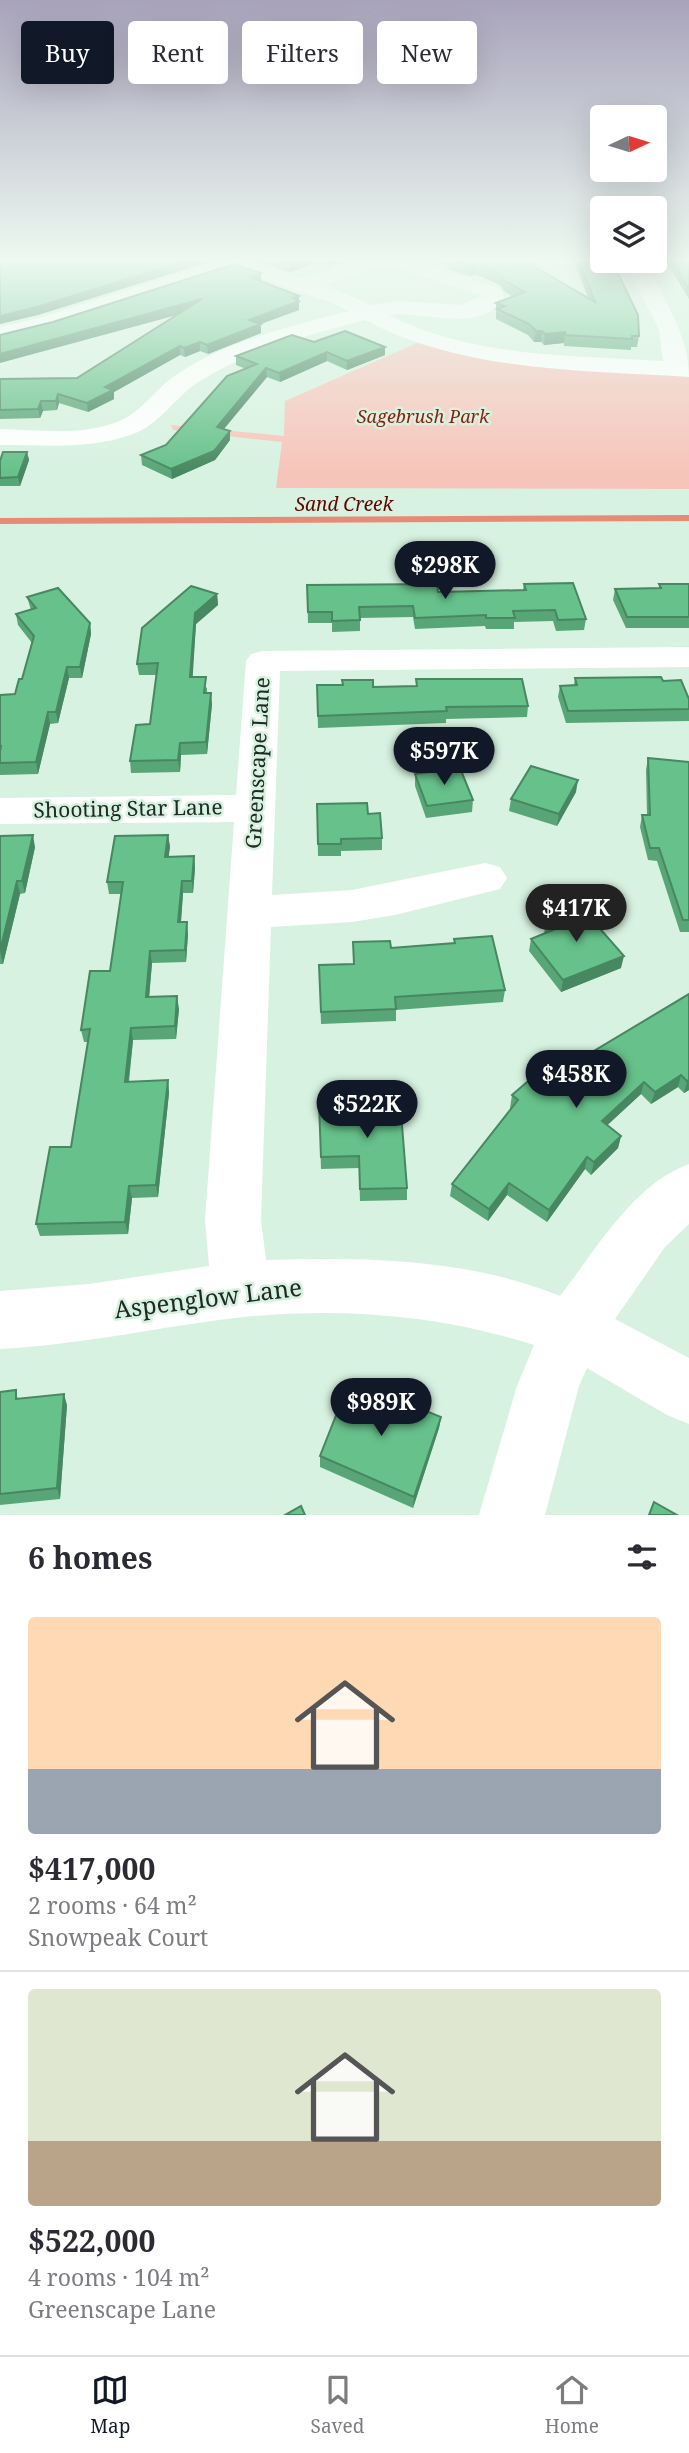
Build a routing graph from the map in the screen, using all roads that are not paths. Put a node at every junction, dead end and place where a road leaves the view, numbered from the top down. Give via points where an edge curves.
1 (301, 332) edge
2 (408, 332) edge
3 (671, 332) edge
4 (682, 370) edge
5 (0, 437) edge
6 (689, 657) edge
7 (256, 808) junction
8 (0, 811) edge
9 (485, 878) dead end
10 (251, 912) junction
11 (689, 1188) edge
12 (240, 1290) junction
13 (0, 1320) edge
14 (572, 1330) junction
15 (689, 1393) edge
16 (512, 1515) edge

1 - 5 street via 212,365 177,386 132,433
2 - 4 street via 524,359
3 - 4 street
6 - 7 street, Greenscape Lane via 263,661
7 - 8 street, Shooting Star Lane
7 - 10 street, Greenscape Lane
9 - 10 street via 352,906
10 - 12 street, Greenscape Lane via 233,1220
11 - 14 street via 645,1229
12 - 13 street, Aspenglow Lane via 50,1319
12 - 14 street, Aspenglow Lane via 338,1285 446,1292 503,1305
14 - 15 street, Aspenglow Lane
14 - 16 street via 548,1386

